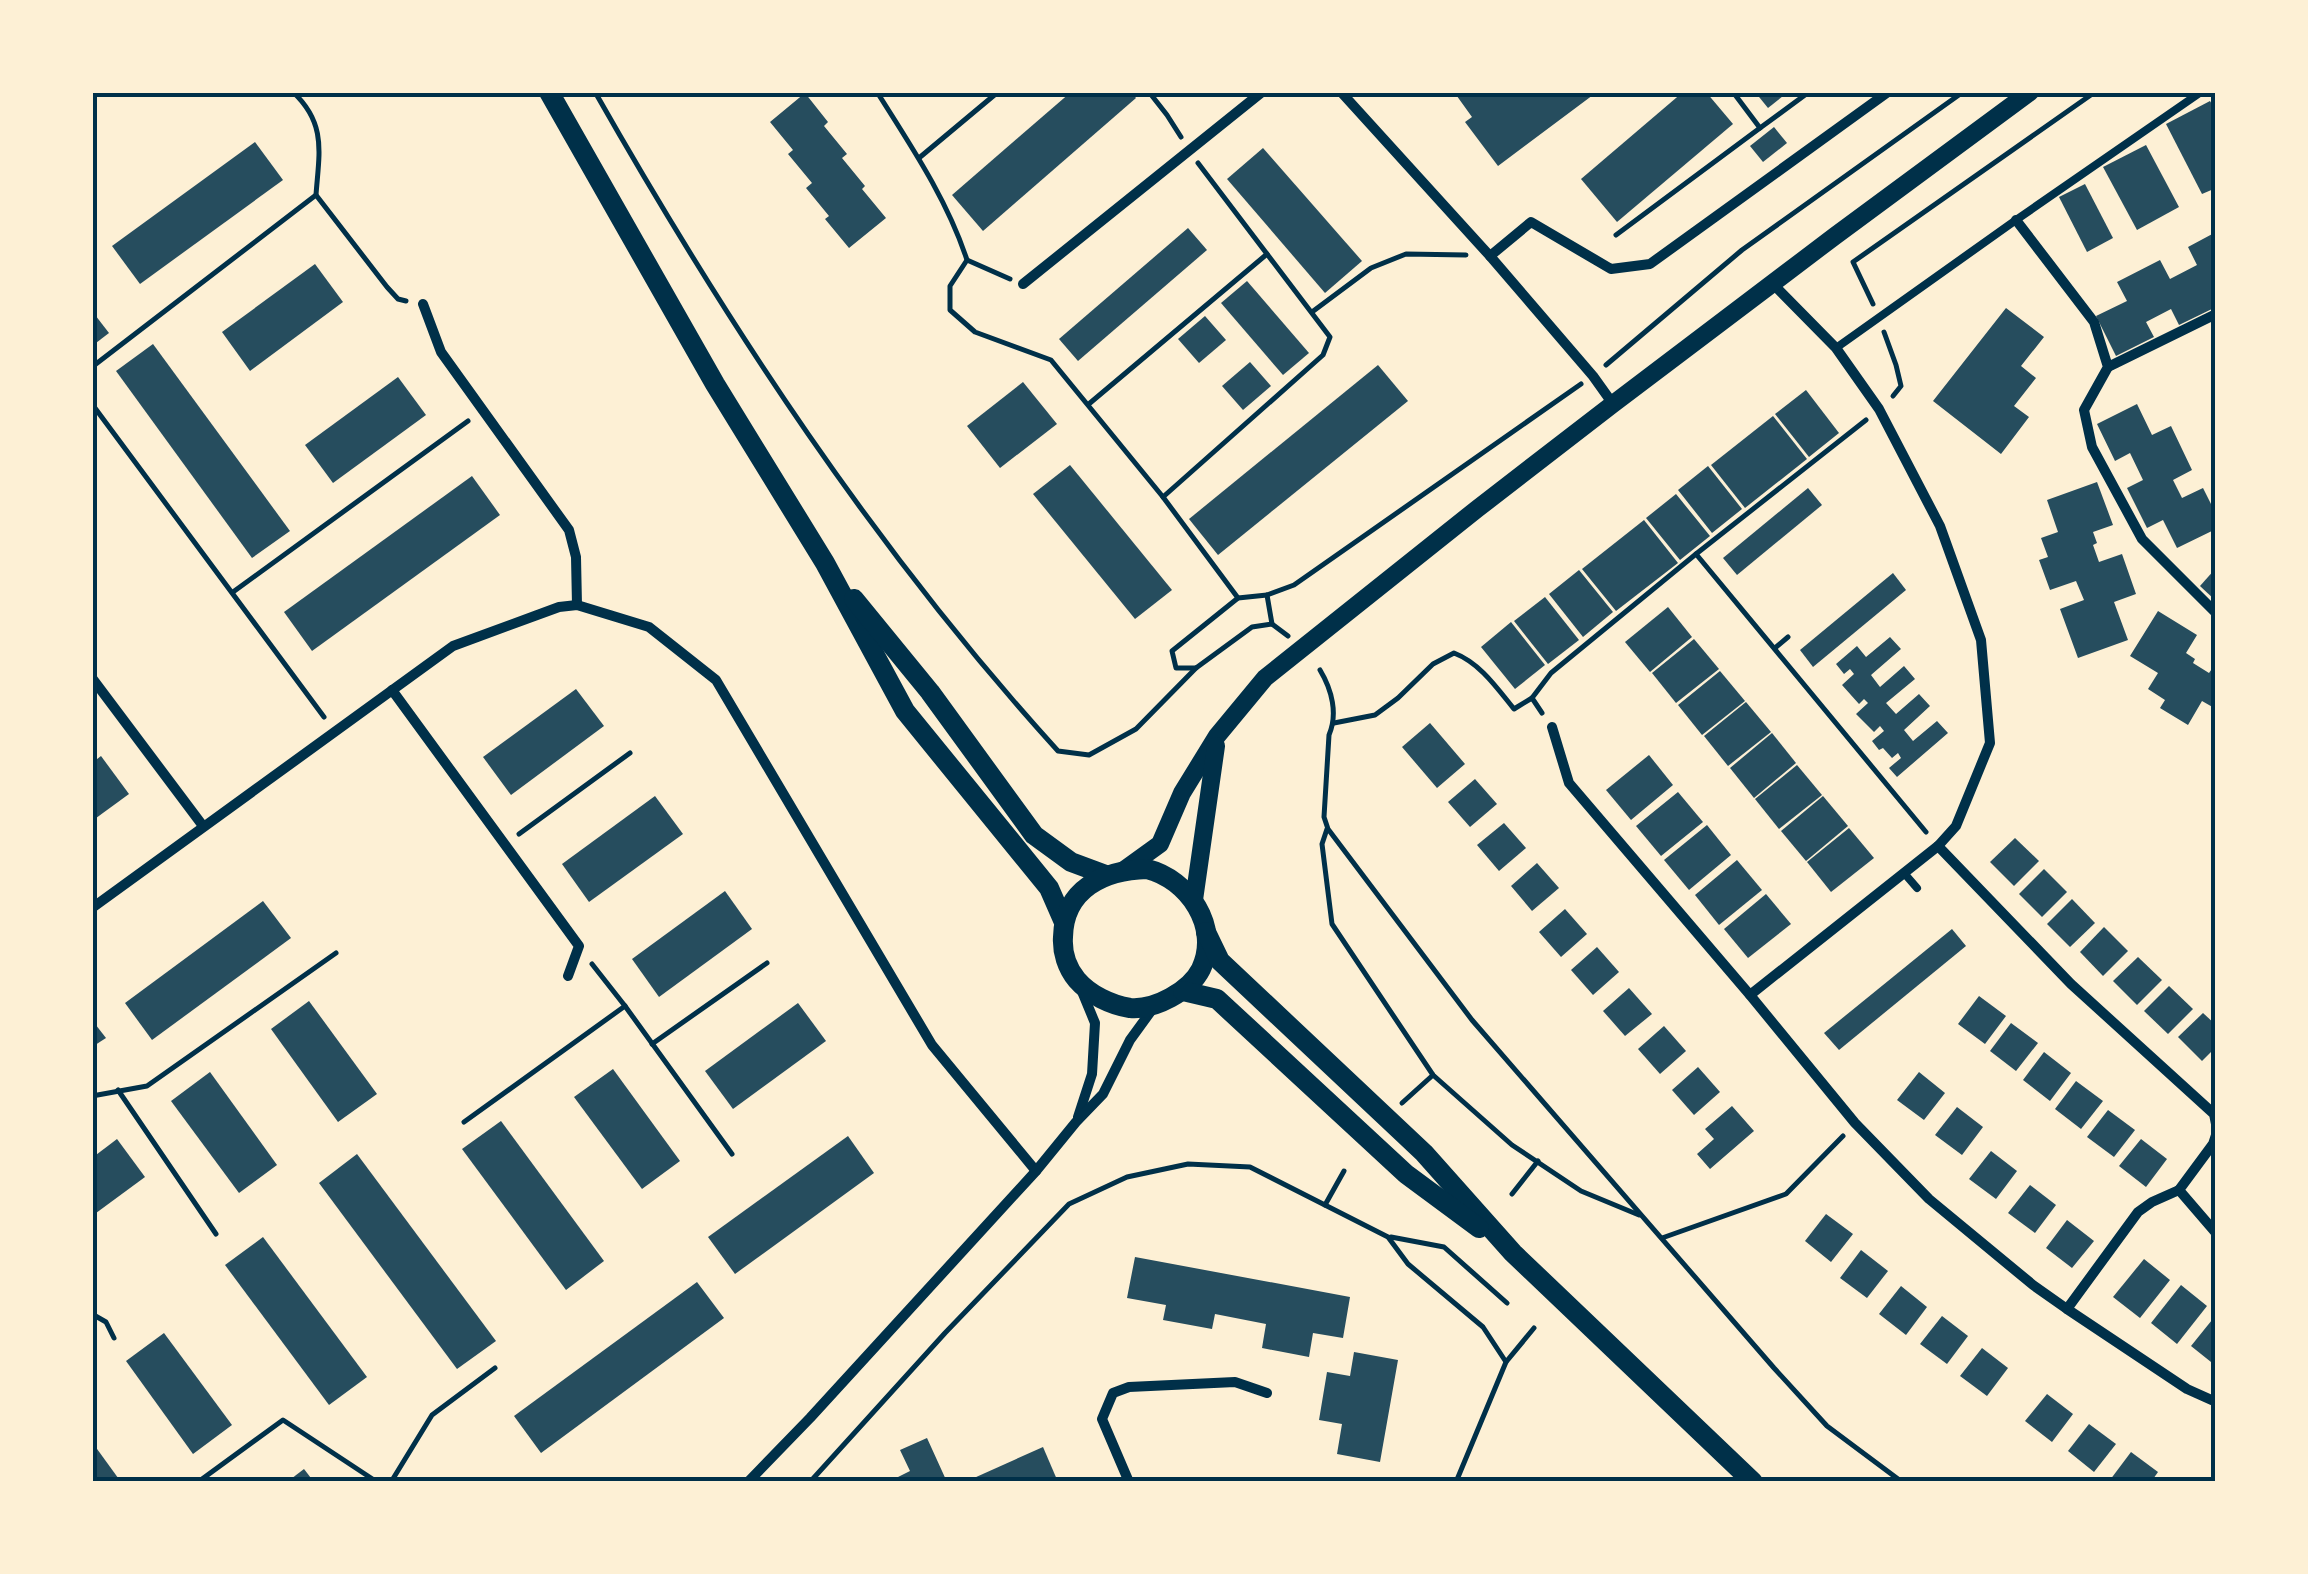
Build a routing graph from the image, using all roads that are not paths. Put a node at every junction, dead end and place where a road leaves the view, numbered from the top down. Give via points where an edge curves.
1 (549, 92) edge
2 (1262, 92) edge
3 (1341, 92) edge
4 (1888, 92) edge
5 (2030, 92) edge
6 (2201, 92) edge
7 (2016, 220) junction
8 (1490, 256) junction
9 (1772, 283) junction
10 (1023, 284) road end
11 (423, 304) road end
12 (2216, 314) edge
13 (1836, 348) junction
14 (2108, 367) junction
15 (1613, 404) junction
16 (825, 563) junction
17 (577, 605) junction
18 (2216, 613) edge
19 (92, 678) edge
20 (392, 690) junction
21 (1552, 727) road end
22 (1218, 736) junction
23 (203, 826) junction
24 (1938, 846) junction
25 (1115, 872) junction
26 (1904, 872) junction
27 (1917, 888) dead end
28 (1194, 900) junction
29 (92, 908) edge
30 (1063, 920) junction
31 (1206, 932) junction
32 (568, 976) dead end
33 (1076, 979) junction
34 (1183, 991) junction
35 (1750, 995) junction
36 (1158, 1002) junction
37 (1076, 1122) junction
38 (2216, 1124) edge
39 (2216, 1135) edge
40 (1036, 1171) junction
41 (2179, 1190) junction
42 (2216, 1233) edge
43 (1513, 1253) junction
44 (2067, 1308) junction
45 (1267, 1393) dead end
46 (2216, 1402) edge
47 (748, 1482) edge
48 (1129, 1482) edge
49 (1753, 1482) edge

1 - 16 main road
2 - 10 street
3 - 8 street
4 - 8 street via 1650,264 1612,269 1531,222
5 - 9 street
6 - 7 lane
7 - 13 lane
7 - 14 street via 2094,322
8 - 15 street
9 - 13 street
9 - 15 street
11 - 17 street via 441,352 569,530
12 - 14 street
13 - 24 street via 1880,409 1940,526 1980,640 1990,743 1956,826
14 - 18 street via 2084,410 2092,448 2142,539
15 - 22 street via 1266,678
16 - 25 main road via 1034,835 1071,862
16 - 30 main road via 905,712 1049,888
17 - 20 street via 453,646
17 - 40 street via 649,627 716,680 932,1046
19 - 23 street
20 - 23 street
20 - 32 street via 579,946
21 - 35 street via 1569,782
22 - 25 street via 1160,844
22 - 28 street
23 - 29 street
24 - 26 street
24 - 38 street via 2071,984 2214,1114
25 - 28 main road via 1165,874
25 - 30 main road via 1090,884
26 - 27 lane
26 - 35 street
28 - 31 main road
30 - 33 main road via 1062,952
31 - 34 main road via 1199,973
31 - 43 main road via 1220,961 1424,1153
33 - 36 main road via 1103,1000 1133,1008
33 - 37 street via 1095,1022 1092,1074
34 - 36 main road
34 - 43 main road via 1217,1000 1406,1174
35 - 44 street via 1855,1123 1929,1199
36 - 37 street via 1103,1094
37 - 40 street
39 - 41 street
40 - 47 street
41 - 42 street
41 - 44 street via 2138,1212
43 - 49 main road
44 - 46 street
45 - 48 street via 1236,1382 1128,1387 1113,1394 1102,1419

